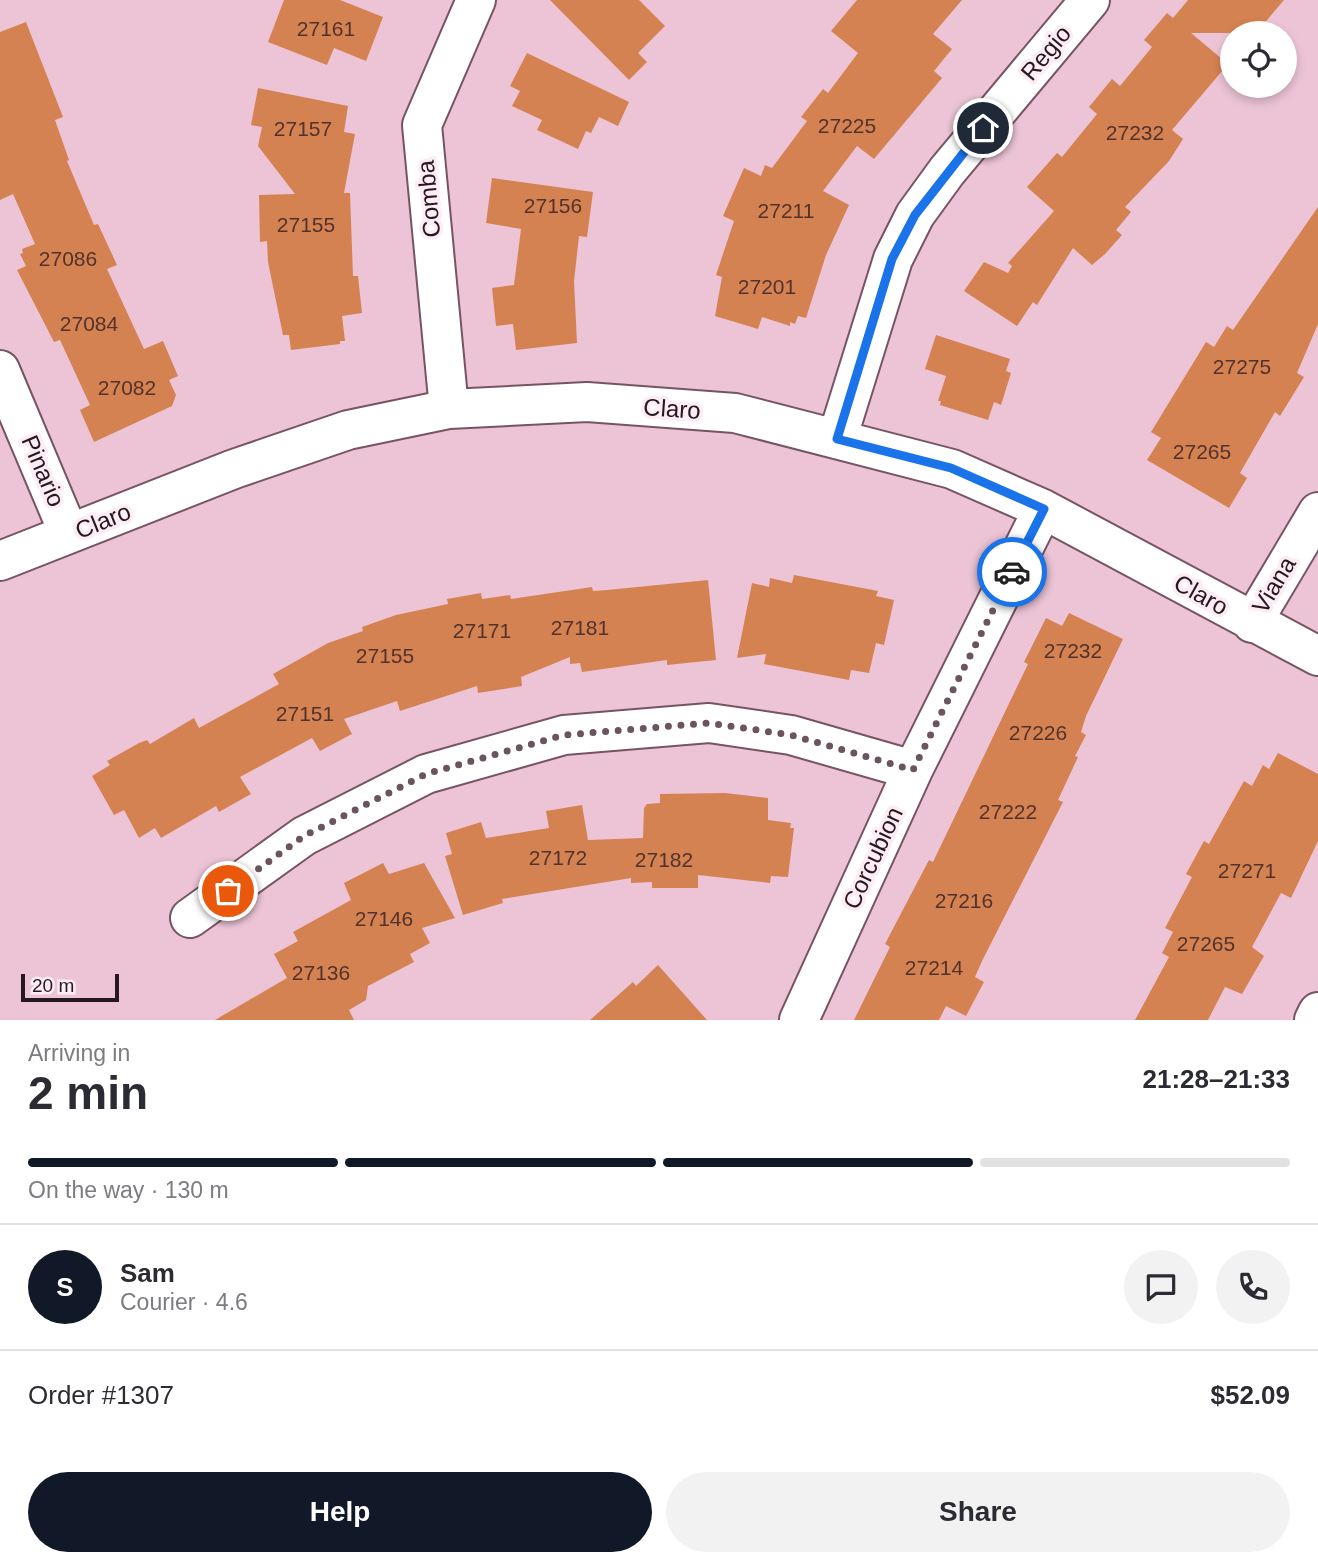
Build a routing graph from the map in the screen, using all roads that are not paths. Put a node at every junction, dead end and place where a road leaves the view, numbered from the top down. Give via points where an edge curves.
1 (476, 0) edge
2 (1090, 0) edge
3 (0, 370) edge
4 (449, 409) junction
5 (837, 439) junction
6 (1044, 509) junction
7 (1318, 512) edge
8 (69, 534) junction
9 (0, 561) edge
10 (1252, 623) junction
11 (1318, 656) edge
12 (913, 770) junction
13 (190, 918) dead end
14 (1318, 1012) edge
15 (799, 1020) edge
16 (1314, 1020) edge

1 - 4 street, Comba via 422,125
2 - 5 street, Regio via 915,215 892,259
3 - 8 street, Pinario
4 - 5 street, Claro via 587,402 722,412
4 - 8 street, Claro via 348,430
5 - 6 street, Claro via 951,468
6 - 10 street, Claro
6 - 12 street, Corcubion
7 - 10 street, Viana
8 - 9 street, Claro
10 - 11 street, Claro
12 - 13 street via 791,735 709,723 564,735 426,774 304,836
12 - 15 street, Corcubion
14 - 16 street

